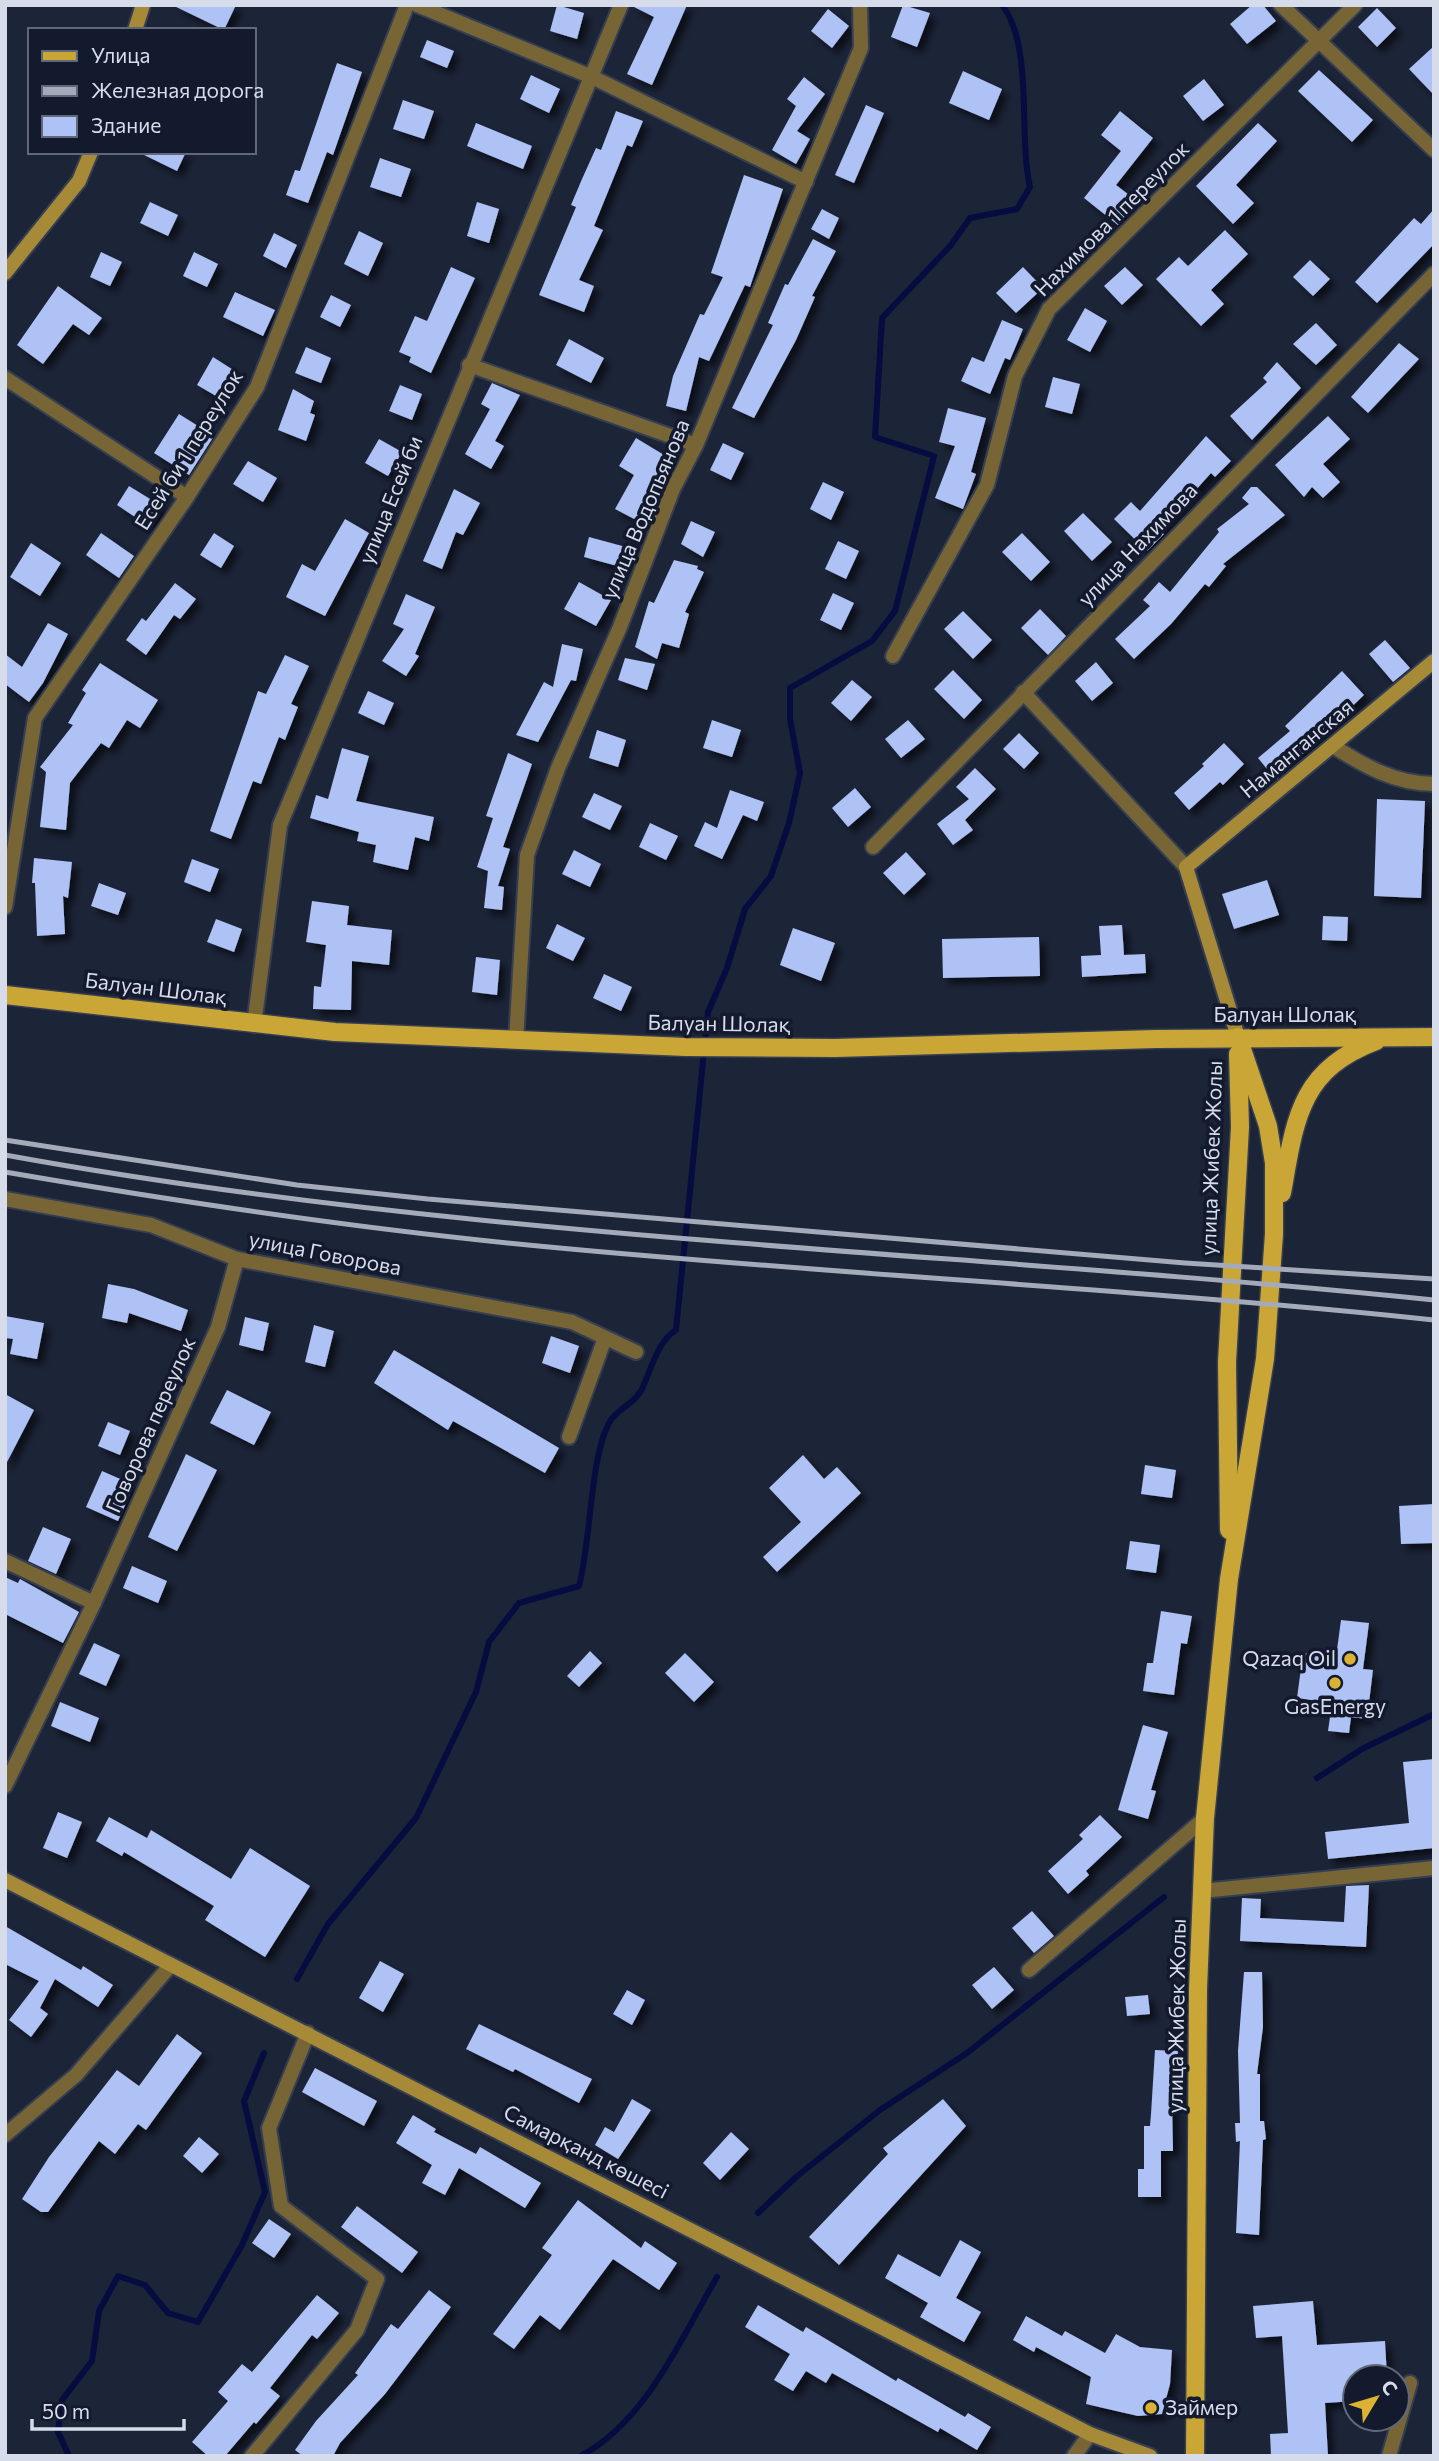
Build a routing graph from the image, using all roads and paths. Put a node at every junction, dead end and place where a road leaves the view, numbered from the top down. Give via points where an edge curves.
1 (143, 5) edge
2 (407, 5) edge
3 (417, 5) edge
4 (621, 5) edge
5 (860, 5) edge
6 (1282, 5) edge
7 (1355, 5) edge
8 (136, 28) edge
9 (1318, 42) junction
10 (592, 77) junction
11 (1434, 150) edge
12 (90, 154) edge
13 (806, 182) junction
14 (5, 273) edge
15 (1434, 274) edge
16 (469, 365) junction
17 (5, 379) edge
18 (696, 445) junction
19 (187, 497) junction
20 (893, 656) dead end
21 (1434, 661) edge
22 (1023, 692) junction
23 (1333, 746) junction
24 (1434, 784) edge
25 (873, 847) dead end
26 (1186, 867) junction
27 (5, 907) edge
28 (5, 995) edge
29 (254, 1025) junction
30 (1238, 1037) junction
31 (1388, 1037) junction
32 (1434, 1037) edge
33 (516, 1041) junction
34 (5, 1199) edge
35 (1274, 1234) junction
36 (237, 1259) junction
37 (605, 1338) junction
38 (636, 1352) dead end
39 (569, 1437) dead end
40 (5, 1561) edge
41 (1229, 1579) junction
42 (94, 1603) junction
43 (5, 1786) edge
44 (1205, 1818) junction
45 (1434, 1868) edge
46 (5, 1880) edge
47 (1202, 1891) junction
48 (170, 1966) junction
49 (1029, 1970) dead end
50 (308, 2033) junction
51 (5, 2135) edge
52 (1396, 2433) edge
53 (1090, 2434) junction
54 (252, 2456) edge
55 (1074, 2456) edge
56 (1150, 2456) edge
57 (1195, 2456) edge
58 (1389, 2456) edge

1 - 8 street
2 - 19 street, Есей би 1 переулок via 257,387
3 - 10 street
4 - 10 street, улица Есей би
5 - 13 street, улица Водопьянова via 861,48
6 - 9 street
7 - 9 street, Нахимова 1 переулок
9 - 11 street
9 - 20 street, Нахимова 1 переулок via 1049,310 1015,376 987,485
10 - 13 street
10 - 16 street, улица Есей би
12 - 14 street via 79,181
13 - 18 street, улица Водопьянова
15 - 22 street, улица Нахимова
16 - 18 street
16 - 29 street, улица Есей би via 280,825
17 - 19 street
18 - 33 street, улица Водопьянова via 673,489 527,855
19 - 27 street, Есей би 1 переулок via 35,718
21 - 23 street, Наманганская
22 - 25 street, улица Нахимова
22 - 26 street
23 - 24 street via 1369,769
23 - 26 street, Наманганская
26 - 30 street
28 - 29 main road, Балуан Шолақ
29 - 33 main road, Балуан Шолақ
30 - 31 main road, Балуан Шолақ
30 - 33 main road, Балуан Шолақ via 835,1048
30 - 35 main road, улица Жибек Жолы via 1268,1126 1274,1163
30 - 41 main road, улица Жибек Жолы via 1240,1127 1227,1362
31 - 32 main road, Балуан Шолақ
31 - 35 main road via 1349,1052 1325,1069 1306,1095 1294,1121
34 - 36 street, улица Говорова via 151,1225
35 - 41 main road, улица Жибек Жолы via 1265,1359
36 - 37 street, улица Говорова via 572,1322
36 - 42 street, Говорова переулок via 218,1327
37 - 38 street, улица Говорова
37 - 39 street
40 - 42 street
41 - 44 main road, улица Жибек Жолы
42 - 43 street, Говорова переулок
44 - 47 main road, улица Жибек Жолы
44 - 49 street
45 - 47 street
46 - 48 street, Самарқанд көшесі
47 - 57 main road, улица Жибек Жолы
48 - 50 street, Самарқанд көшесі
48 - 51 street via 76,2075
50 - 53 street, Самарқанд көшесі
50 - 54 street via 269,2128 281,2206 377,2279 357,2330
52 - 58 street
53 - 55 street
53 - 56 street, Самарқанд көшесі

